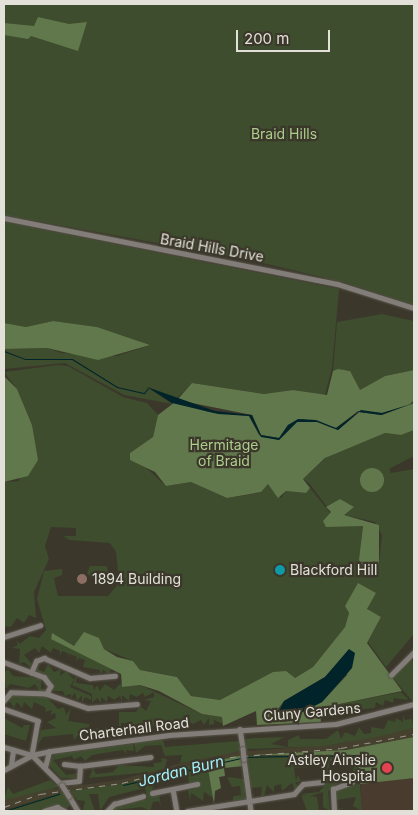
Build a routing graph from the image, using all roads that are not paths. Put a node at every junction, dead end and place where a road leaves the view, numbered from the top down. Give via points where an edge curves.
1 (4, 218) edge
2 (414, 308) edge
3 (40, 625) dead end
4 (4, 637) edge
5 (414, 652) edge
6 (4, 662) edge
7 (31, 673) junction
8 (391, 675) dead end
9 (115, 676) dead end
10 (47, 694) junction
11 (4, 701) edge
12 (137, 704) dead end
13 (414, 704) edge
14 (4, 709) edge
15 (240, 729) junction
16 (4, 747) edge
17 (12, 749) junction
18 (51, 751) junction
19 (32, 755) junction
20 (150, 757) dead end
21 (64, 764) dead end
22 (10, 766) junction
23 (80, 766) junction
24 (46, 769) junction
25 (4, 770) edge
26 (322, 782) dead end
27 (352, 782) dead end
28 (61, 784) junction
29 (197, 784) dead end
30 (173, 789) junction
31 (152, 793) dead end
32 (143, 796) dead end
33 (250, 800) junction
34 (44, 811) edge
35 (65, 811) edge
36 (77, 811) edge
37 (107, 811) edge
38 (177, 811) edge
39 (187, 811) edge
40 (251, 811) edge
41 (334, 811) edge

1 - 2 street, Braid Hills Drive via 338,284
3 - 4 street
5 - 8 street
6 - 7 street
7 - 9 street via 36,661 44,658 90,678
7 - 10 street via 50,682
10 - 11 street via 11,693
10 - 12 street via 88,708
13 - 15 street, Cluny Gardens via 342,723
14 - 19 street via 39,722
15 - 18 street, Charterhall Road
15 - 33 street, bridge
16 - 17 street
17 - 19 street
17 - 22 street via 15,757
18 - 19 street, Charterhall Road
18 - 24 street via 45,759
19 - 22 street
19 - 24 street
20 - 23 street
21 - 23 street
22 - 25 street
23 - 28 street via 79,781
24 - 28 street
26 - 33 street via 303,784 296,794
27 - 41 street via 345,781 332,791
28 - 36 street, bridge
29 - 30 street
30 - 31 street
30 - 38 street
32 - 37 street via 117,803
33 - 39 street
33 - 40 street
34 - 35 street via 57,807

